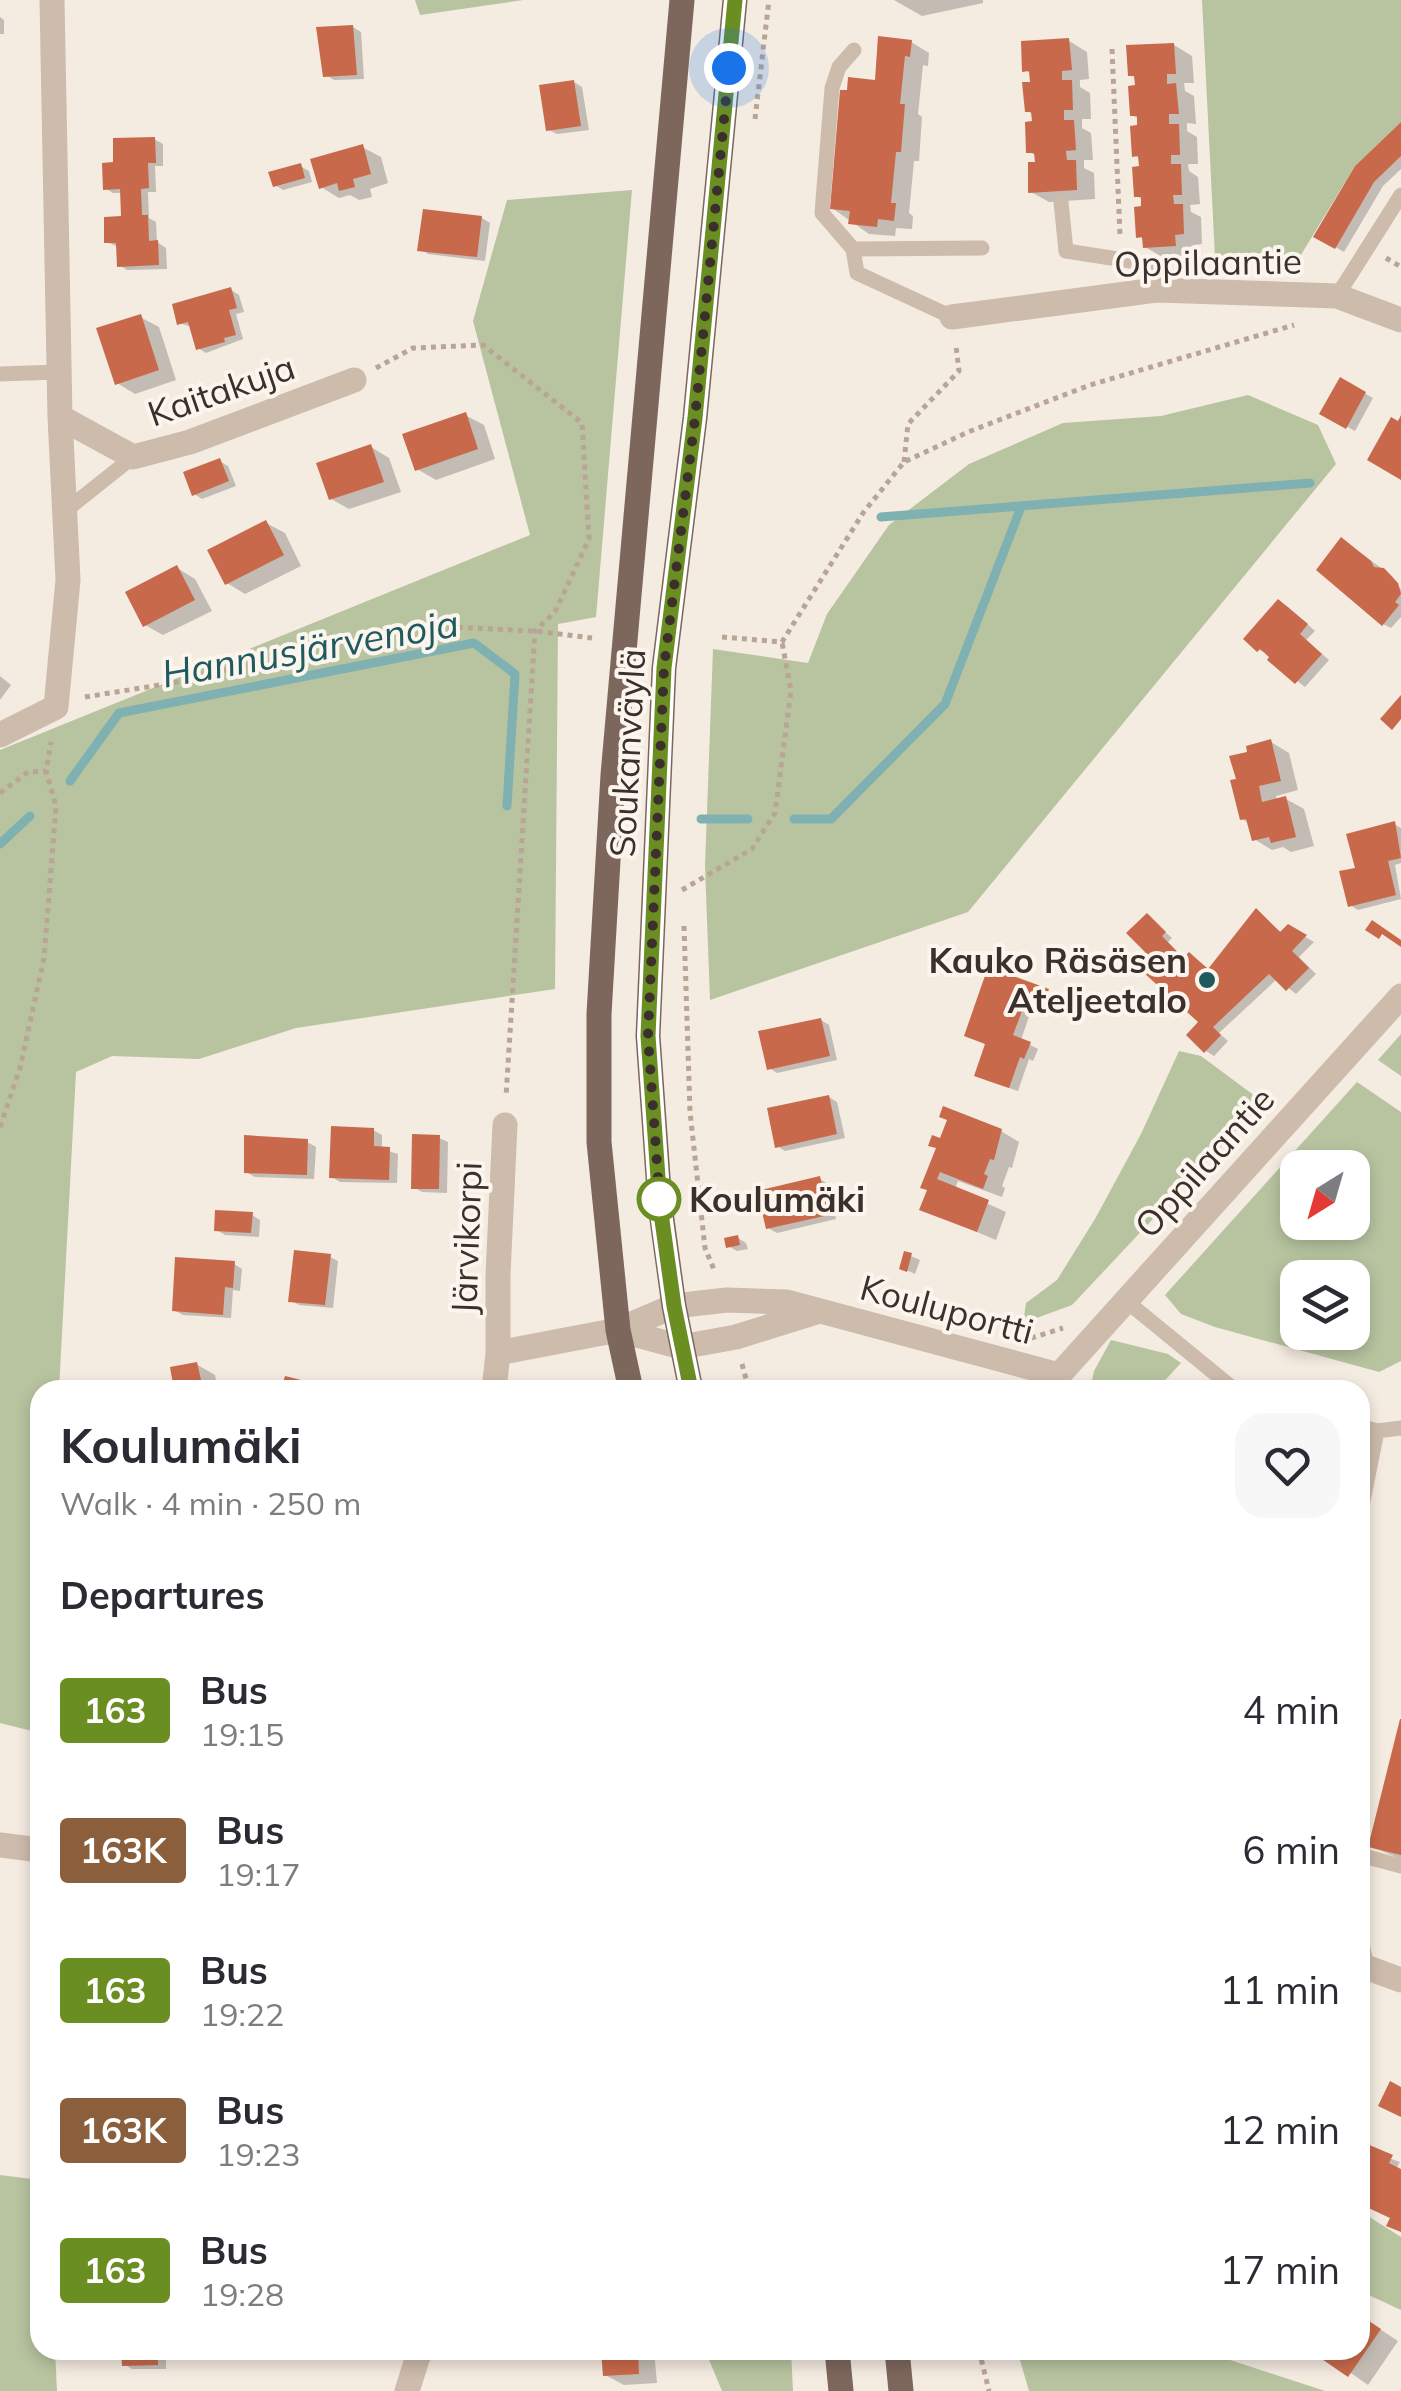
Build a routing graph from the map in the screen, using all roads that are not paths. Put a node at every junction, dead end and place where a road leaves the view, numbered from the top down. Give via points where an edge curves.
1 (52, 0) edge
2 (682, 0) edge
3 (735, 0) edge
4 (854, 50) dead end
5 (1401, 195) edge
6 (1061, 202) dead end
7 (982, 248) dead end
8 (853, 249) junction
9 (1156, 290) junction
10 (1337, 296) junction
11 (952, 317) joint
12 (1401, 320) edge
13 (58, 372) junction
14 (0, 374) edge
15 (354, 380) road end
16 (60, 416) junction
17 (133, 457) junction
18 (64, 512) junction
19 (0, 735) edge
20 (1401, 996) edge
21 (505, 1125) road end
22 (1125, 1300) junction
23 (674, 1306) junction
24 (817, 1312) junction
25 (618, 1330) junction
26 (681, 1347) junction
27 (498, 1353) junction
28 (495, 1380) edge
29 (629, 1380) edge
30 (689, 1380) edge
31 (1050, 1380) edge
32 (1061, 1380) edge
33 (1222, 1380) edge
34 (1401, 1428) edge
35 (1370, 1429) edge
36 (1377, 1431) junction
37 (1370, 1466) edge
38 (0, 1845) edge
39 (30, 1849) edge
40 (1370, 1858) edge
41 (1401, 1866) edge
42 (1370, 1968) edge
43 (1401, 1980) edge
44 (417, 2360) edge
45 (838, 2360) edge
46 (898, 2360) edge
47 (407, 2391) edge
48 (841, 2391) edge
49 (901, 2391) edge

1 - 13 street
2 - 25 main road, Soukanväylä via 613,775 599,1014 599,1142
3 - 23 main road, Soukanväylä via 664,668 648,1036
4 - 8 lane via 832,88 822,213
5 - 10 lane
6 - 9 lane via 1066,251 1157,265
7 - 8 lane
8 - 11 lane via 856,273
9 - 10 street, Oppilaantie
9 - 11 street, Oppilaantie
10 - 12 street, Oppilaantie
13 - 14 lane
13 - 16 street
15 - 17 street, Kaitakuja
16 - 17 street, Kaitakuja
16 - 18 street
17 - 18 lane
18 - 19 street via 68,580 56,707
20 - 22 street, Oppilaantie
21 - 27 street, Järvikorpi
22 - 32 street, Oppilaantie
22 - 33 lane
23 - 24 street, Kouluportti via 787,1302
23 - 25 street, Kouluportti
23 - 26 main road, Soukanväylä
24 - 26 street, Kouluportti
24 - 31 street, Kouluportti
25 - 26 street, Kouluportti
25 - 27 street, Järvikorpi
25 - 29 main road, Soukanväylä
26 - 30 main road, Soukanväylä
27 - 28 street, Järvikorpi
34 - 36 lane
35 - 36 lane
36 - 37 lane
38 - 39 street
40 - 41 lane
42 - 43 street
44 - 47 street
45 - 48 main road
46 - 49 main road

